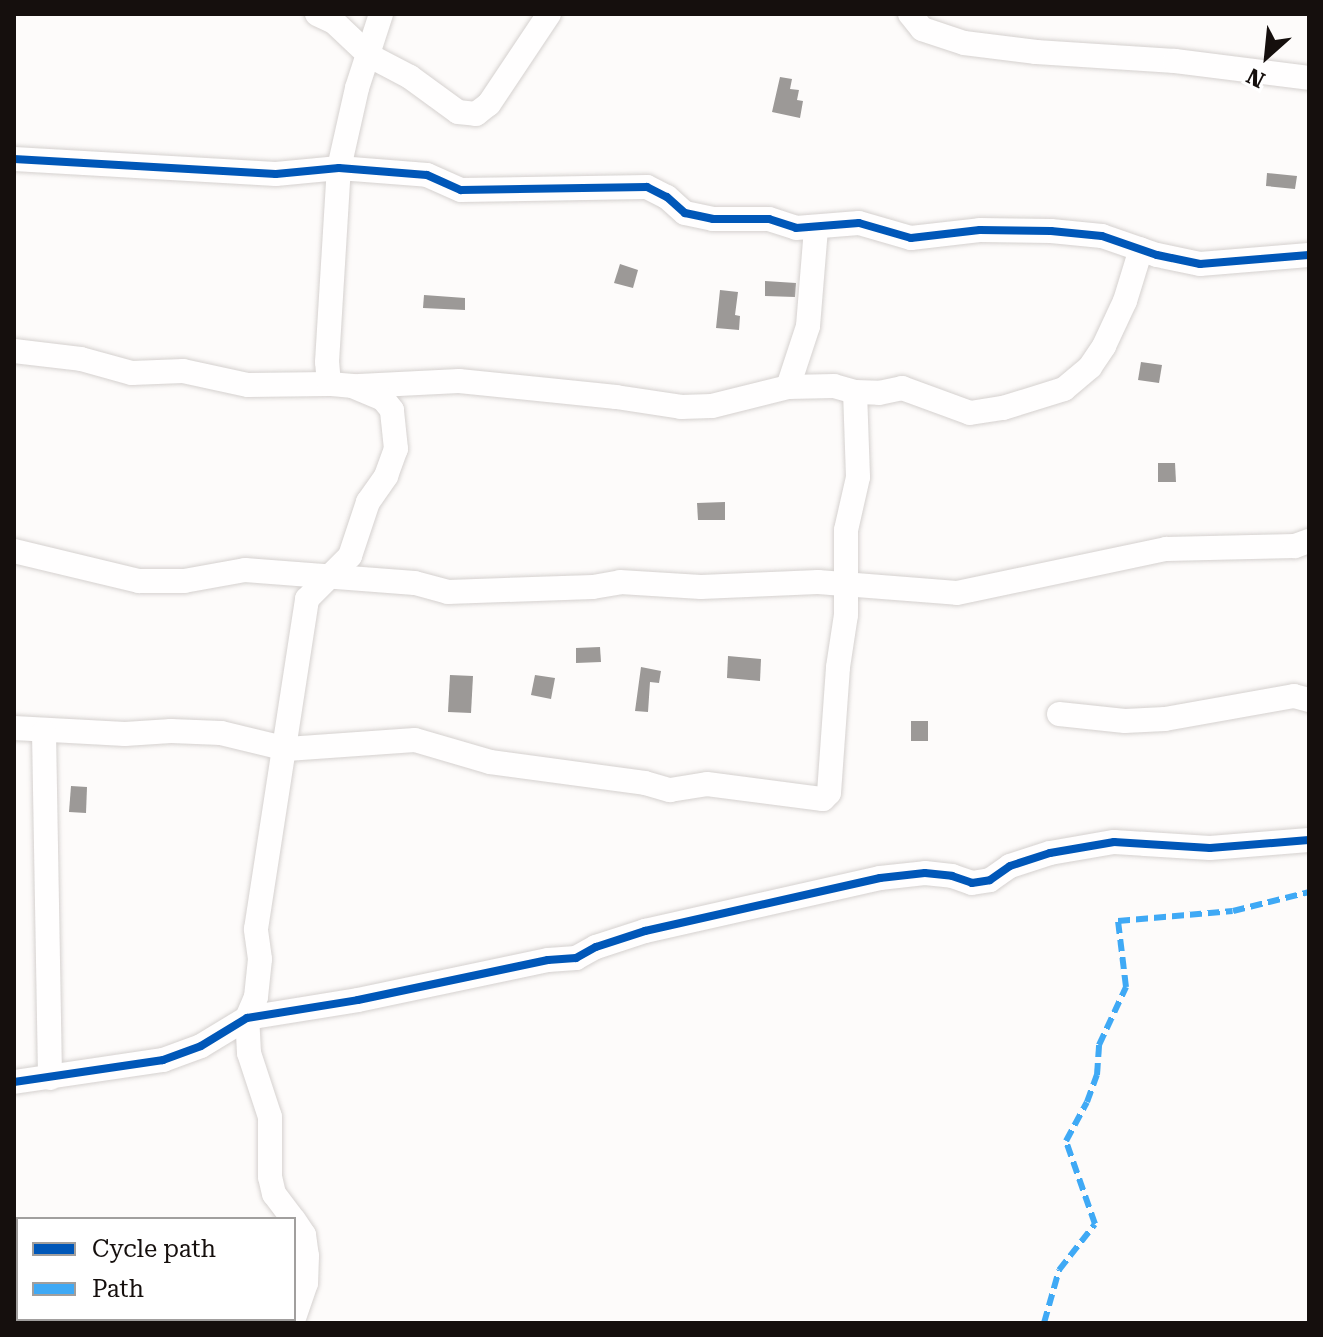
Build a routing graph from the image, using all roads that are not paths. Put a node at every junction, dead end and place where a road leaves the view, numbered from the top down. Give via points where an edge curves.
1 (317, 14) edge
2 (381, 14) edge
3 (549, 14) edge
4 (910, 14) edge
5 (370, 56) junction
6 (1309, 78) edge
7 (14, 159) edge
8 (339, 168) junction
9 (816, 228) junction
10 (1141, 249) junction
11 (1309, 255) edge
12 (14, 351) edge
13 (341, 385) junction
14 (788, 387) junction
15 (855, 392) junction
16 (1309, 541) edge
17 (14, 551) edge
18 (326, 579) junction
19 (845, 584) junction
20 (1309, 700) edge
21 (1059, 714) dead end
22 (14, 728) edge
23 (44, 732) junction
24 (287, 749) junction
25 (1309, 840) edge
26 (247, 1018) junction
27 (50, 1078) junction
28 (14, 1082) edge
29 (292, 1217) edge
30 (296, 1223) edge
31 (296, 1311) edge

1 - 5 street via 334,22
2 - 5 street
3 - 5 street via 489,104 476,114 458,112
4 - 6 street via 922,29 964,43
5 - 8 street
7 - 8 street via 276,174
8 - 9 street via 427,175 461,190 647,187 685,213
8 - 13 street
9 - 10 street via 859,223 911,238 980,230 1051,231 1102,236
9 - 14 street via 808,326
10 - 11 street via 1200,264
10 - 15 street via 1135,278 1104,346 1090,367 1064,389 970,413 902,388
12 - 13 street via 81,359 132,373 183,371 248,385
13 - 14 street via 459,381 681,407 712,406
13 - 18 street via 383,399 392,410 396,449 368,502 350,556
14 - 15 street via 834,386
15 - 19 street via 858,477 846,530
16 - 19 street via 1295,546 1166,549 957,593
17 - 18 street via 139,581 184,581 245,570
18 - 19 street via 415,583 448,592 620,582 701,587
18 - 24 street via 307,599
19 - 24 street via 829,793 823,799 707,784 670,790 490,762 415,740
20 - 21 street via 1294,696 1152,720
22 - 23 street
23 - 24 street via 221,733
23 - 27 street
24 - 26 street via 256,929 256,997
25 - 26 street via 1210,848 1114,842 1050,853 972,883 925,873 880,878 645,931 576,958
26 - 27 street via 201,1046 163,1060
26 - 29 street via 249,1053 270,1117 270,1177 274,1194
27 - 28 street
30 - 31 street via 307,1256 306,1283

